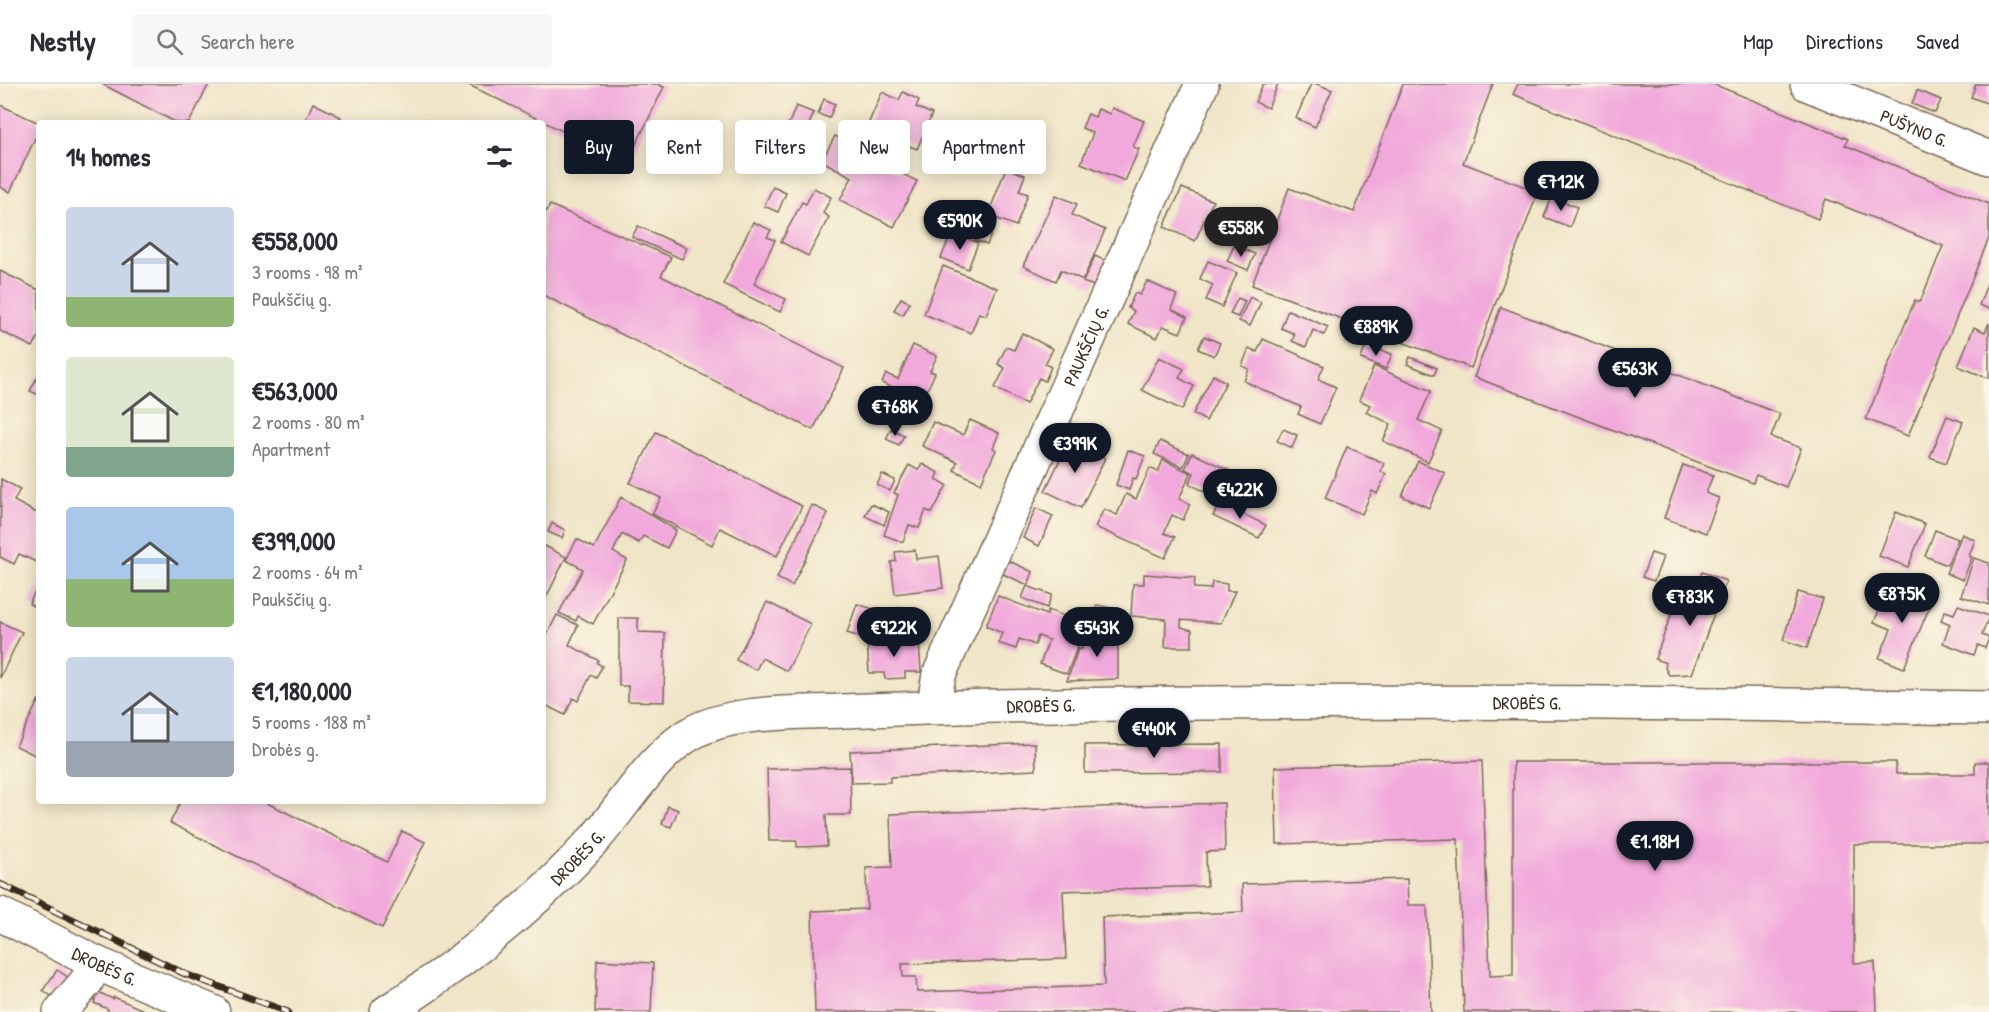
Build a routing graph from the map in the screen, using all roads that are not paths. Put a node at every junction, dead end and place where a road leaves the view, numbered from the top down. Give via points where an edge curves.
1 (1202, 84) edge
2 (1807, 84) edge
3 (1989, 158) edge
4 (936, 707) junction
5 (1989, 708) edge
6 (0, 914) edge
7 (96, 963) junction
8 (60, 1012) edge
9 (213, 1012) edge
10 (387, 1012) edge

1 - 4 street, PAUKŠČIŲ G. via 939,675
2 - 3 street, PUŠYNO G.
4 - 5 street, DROBĖS G. via 1213,702 1739,703
4 - 10 street, DROBĖS G. via 762,716 721,722 692,733 668,750 593,840 541,893 428,986
6 - 7 street, DROBĖS G.
7 - 8 street via 86,982
7 - 9 street, DROBĖS G.

